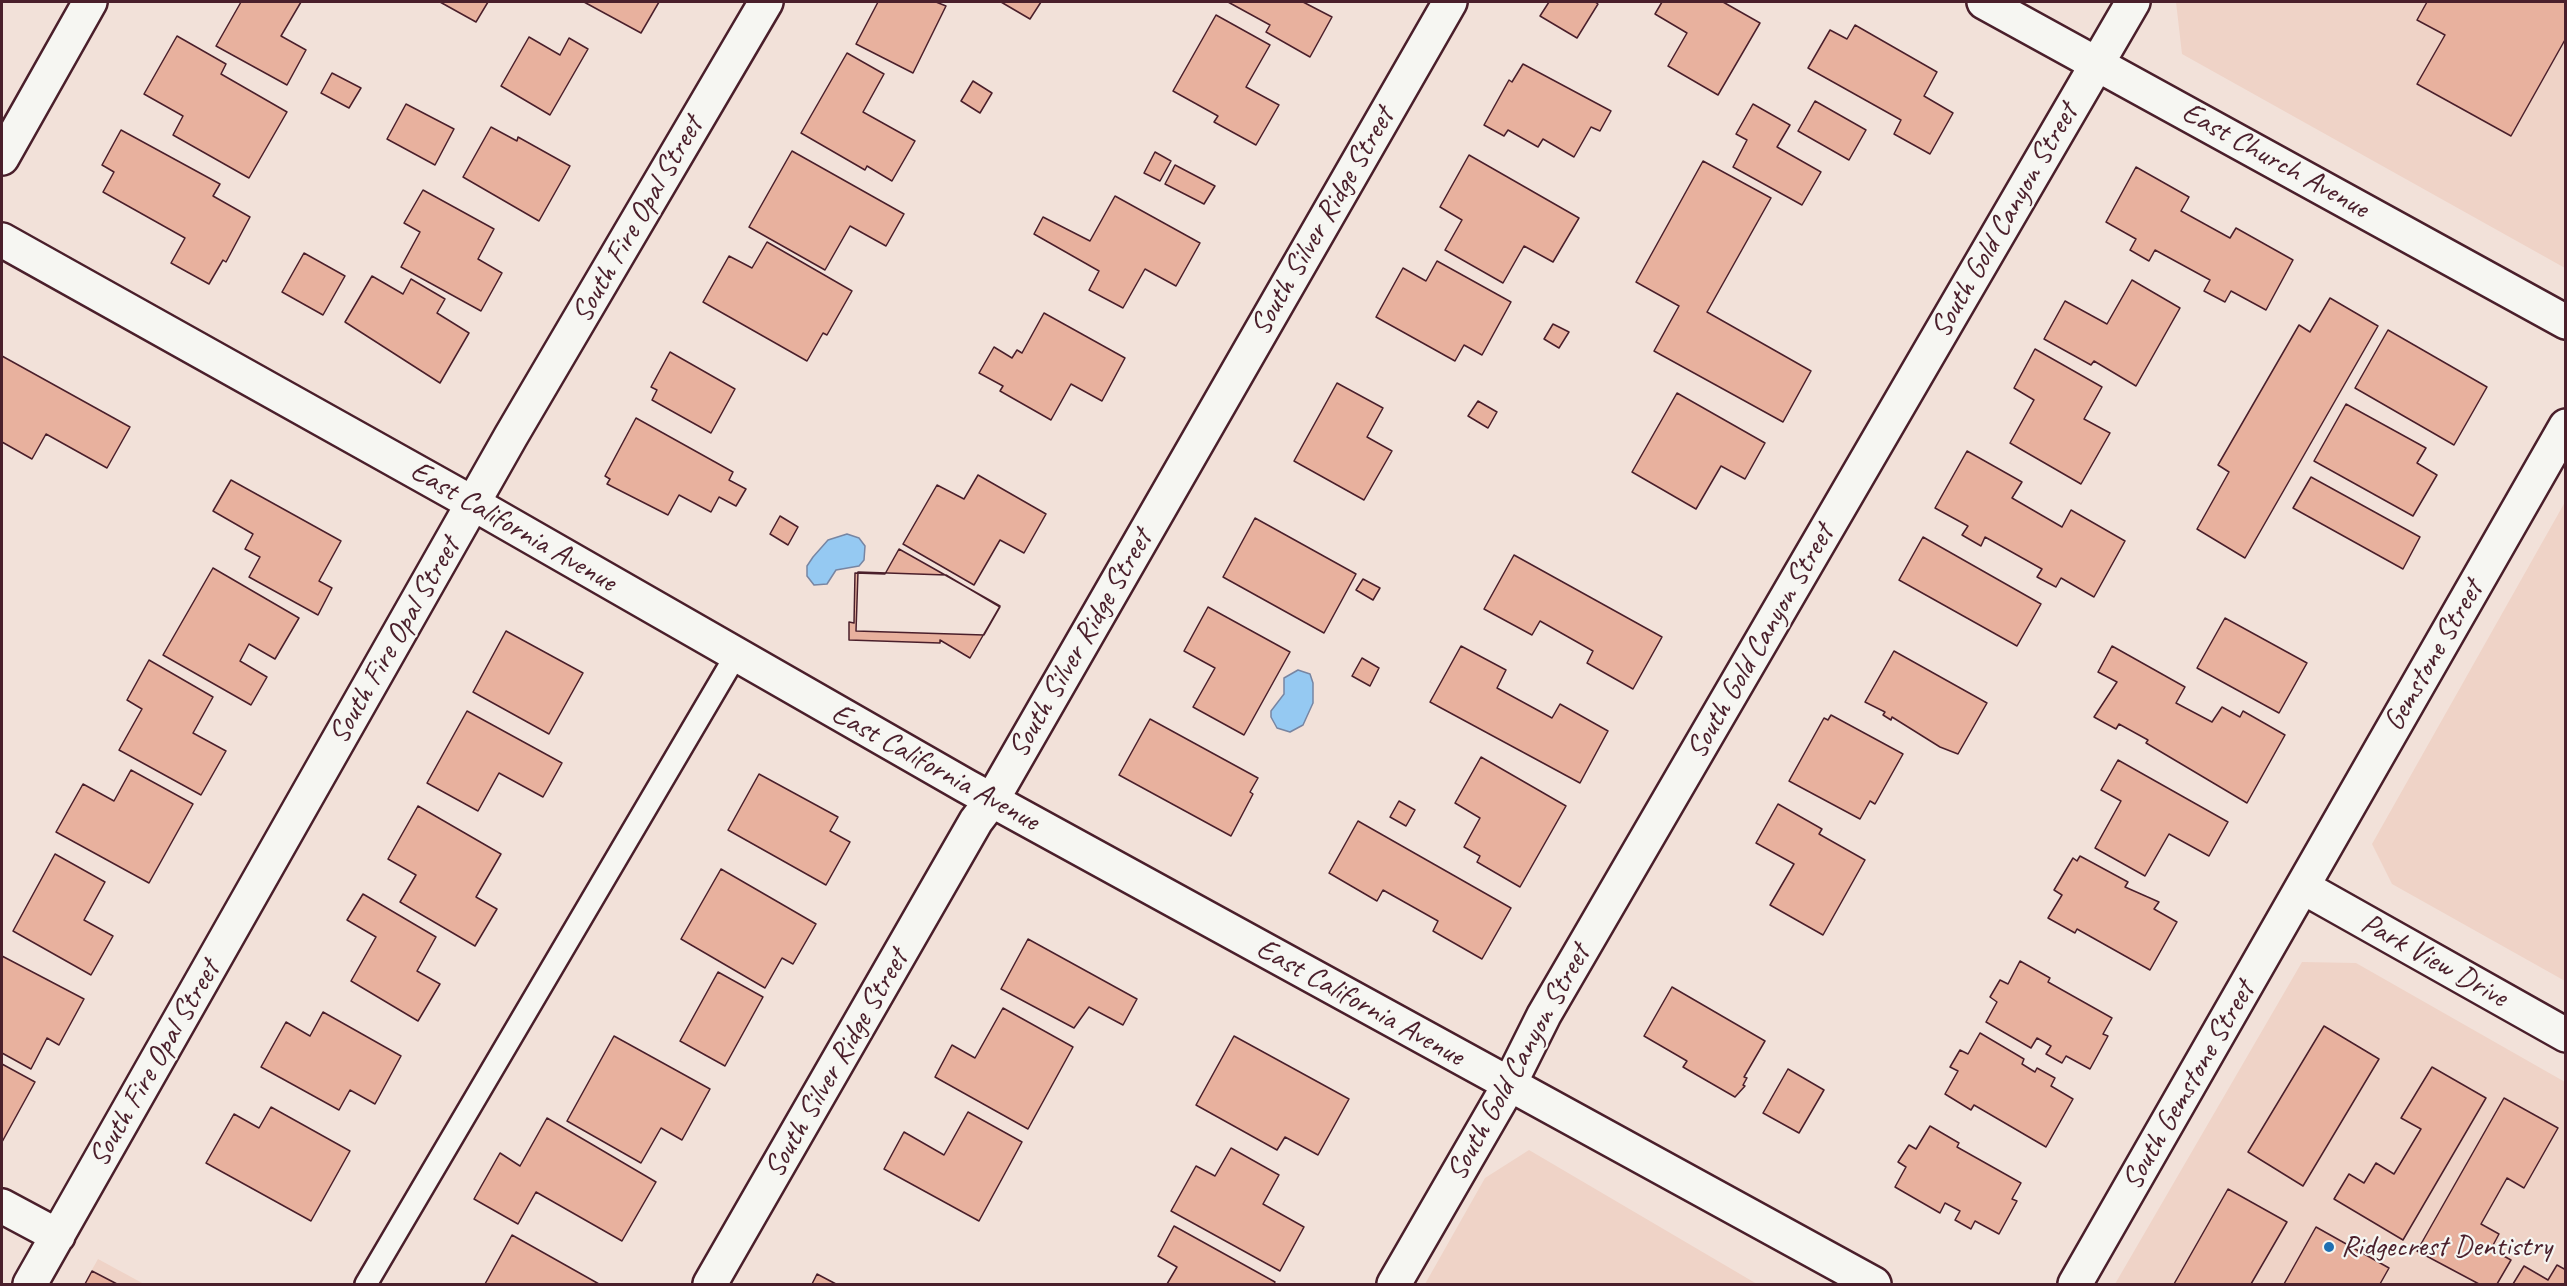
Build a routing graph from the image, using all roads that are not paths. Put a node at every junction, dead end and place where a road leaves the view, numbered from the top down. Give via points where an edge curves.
1 (90, 2) edge
2 (766, 2) edge
3 (1450, 2) edge
4 (1984, 2) edge
5 (2133, 2) edge
6 (2097, 63) junction
7 (2, 158) edge
8 (2, 240) edge
9 (2565, 322) edge
10 (2565, 426) edge
11 (474, 504) junction
12 (736, 655) junction
13 (992, 800) junction
14 (2302, 887) junction
15 (2565, 1035) edge
16 (1509, 1086) junction
17 (2, 1206) edge
18 (57, 1236) junction
19 (30, 1284) edge
20 (366, 1284) edge
21 (710, 1284) edge
22 (1394, 1284) edge
23 (1875, 1284) edge
24 (2075, 1284) edge

1 - 7 street
2 - 11 street, South Fire Opal Street
3 - 13 street, South Silver Ridge Street
4 - 6 street, East Church Avenue
5 - 6 street, South Gold Canyon Street
6 - 9 street, East Church Avenue
6 - 16 street, South Gold Canyon Street via 1550,1005
8 - 11 street, East California Avenue
10 - 14 street, Gemstone Street
11 - 12 street, East California Avenue
11 - 18 street, South Fire Opal Street
12 - 13 street, East California Avenue
12 - 20 lane
13 - 16 street, East California Avenue
13 - 21 street, South Silver Ridge Street via 976,821
14 - 15 street, Park View Drive
14 - 24 street, South Gemstone Street
16 - 22 street, South Gold Canyon Street
16 - 23 street, East California Avenue
17 - 18 street
18 - 19 street, South Fire Opal Street

